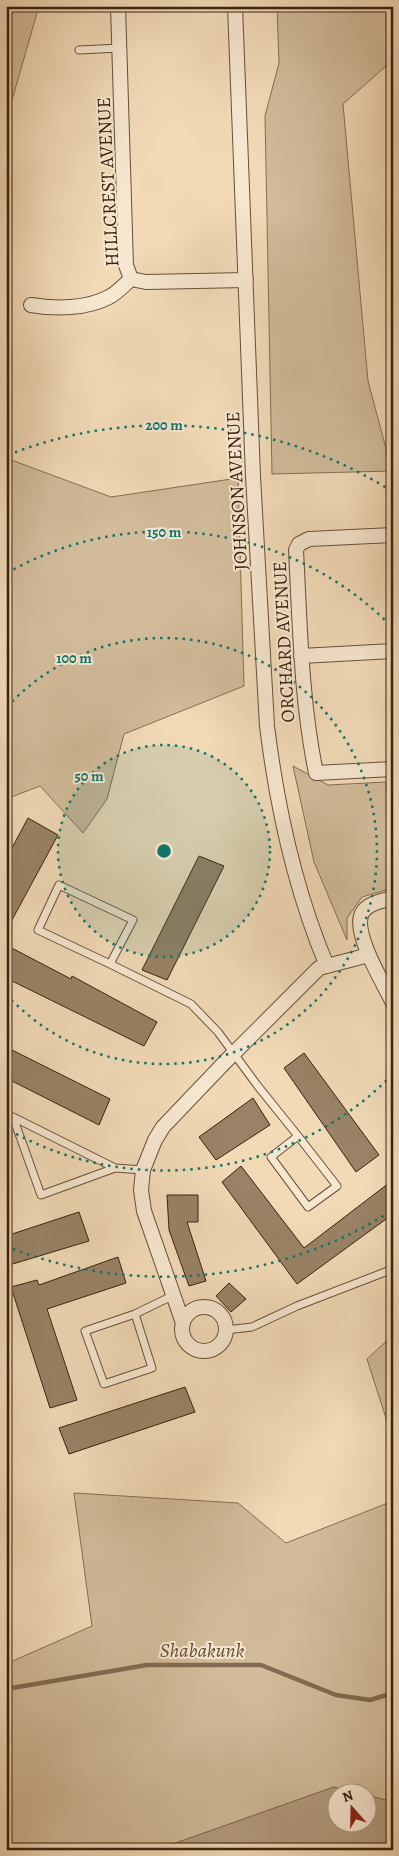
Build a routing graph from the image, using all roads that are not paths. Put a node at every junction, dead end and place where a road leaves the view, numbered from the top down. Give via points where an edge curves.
1 (118, 6) edge
2 (235, 6) edge
3 (120, 48) junction
4 (79, 50) dead end
5 (131, 280) junction
6 (246, 280) junction
7 (31, 304) dead end
8 (393, 535) edge
9 (393, 651) edge
10 (301, 656) junction
11 (393, 769) edge
12 (393, 898) edge
13 (369, 955) junction
14 (110, 964) junction
15 (327, 966) junction
16 (393, 1003) edge
17 (235, 1053) junction
18 (298, 1136) junction
19 (115, 1168) junction
20 (143, 1170) junction
21 (393, 1269) edge
22 (172, 1296) junction
23 (135, 1314) junction
24 (183, 1323) junction
25 (226, 1330) junction

1 - 3 street, HILLCREST AVENUE
2 - 6 street, JOHNSON AVENUE
3 - 4 lane
3 - 5 street, HILLCREST AVENUE via 126,265
5 - 6 street
5 - 7 street, HILLCREST AVENUE via 109,297 87,304 64,307
6 - 15 street, JOHNSON AVENUE via 268,734 301,895
8 - 10 street, ORCHARD AVENUE via 309,539 299,544 296,550
9 - 10 street
10 - 11 street, ORCHARD AVENUE via 308,734 316,773
12 - 13 street via 372,904 363,912 359,924
13 - 15 street
13 - 16 street
14 - 14 lane via 38,930 59,885 133,920
14 - 17 lane via 191,1004
15 - 17 street via 319,968
17 - 18 lane via 256,1085
17 - 20 street via 164,1127
18 - 18 lane via 337,1186 308,1207 271,1157
19 - 19 lane via 90,1155 13,1117 41,1195
19 - 20 lane
20 - 22 street via 144,1211
21 - 25 lane via 252,1327
22 - 23 lane
22 - 24 street
23 - 23 lane via 152,1368 104,1384 85,1331
24 - 25 street via 190,1311 208,1307 223,1317
24 - 25 street via 180,1330 185,1342 200,1352 217,1348 223,1342

